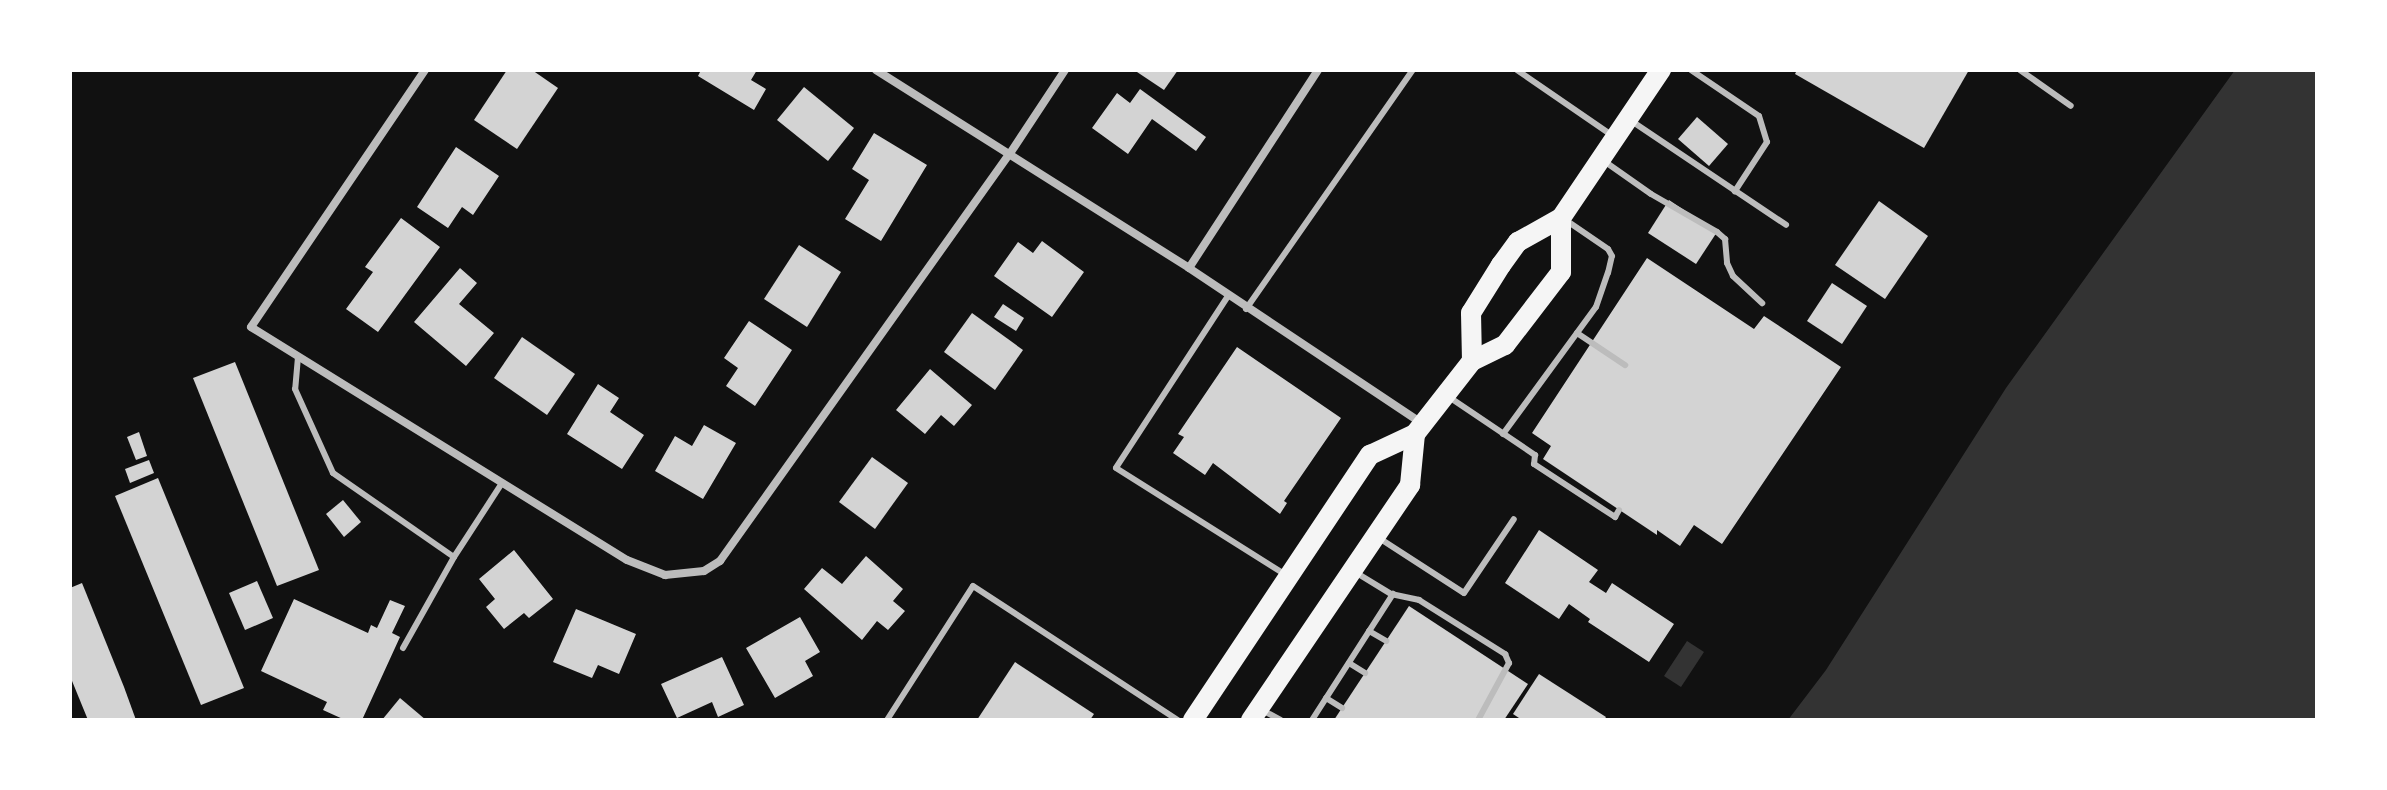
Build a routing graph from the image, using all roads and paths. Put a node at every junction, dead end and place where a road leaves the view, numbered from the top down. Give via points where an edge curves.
1 (425, 70) edge
2 (876, 70) edge
3 (1065, 70) edge
4 (1318, 70) edge
5 (1413, 70) edge
6 (1517, 70) edge
7 (1661, 70) edge
8 (1691, 70) edge
9 (2020, 70) edge
10 (2071, 106) dead end
11 (1628, 119) junction
12 (1616, 138) junction
13 (1009, 155) junction
14 (1601, 159) junction
15 (1735, 191) junction
16 (1561, 218) junction
17 (1786, 225) dead end
18 (1189, 268) junction
19 (1228, 296) junction
20 (1762, 303) dead end
21 (1246, 309) junction
22 (1577, 333) junction
23 (298, 357) junction
24 (1472, 361) junction
25 (1625, 365) dead end
26 (1446, 395) junction
27 (1419, 429) junction
28 (1503, 434) junction
29 (502, 483) junction
30 (1619, 510) dead end
31 (1514, 519) dead end
32 (1376, 537) junction
33 (454, 557) junction
34 (1352, 570) junction
35 (1287, 576) junction
36 (1393, 594) junction
37 (1369, 631) junction
38 (1386, 641) dead end
39 (403, 648) dead end
40 (1349, 663) junction
41 (1365, 673) dead end
42 (1326, 698) junction
43 (1342, 708) dead end
44 (1255, 714) edge
45 (887, 720) edge
46 (1178, 720) edge
47 (1193, 720) edge
48 (1281, 720) edge
49 (1312, 720) edge
50 (1478, 720) edge

1 - 23 street via 251,327
2 - 13 street
3 - 13 street
4 - 18 street
5 - 21 lane
6 - 12 lane
7 - 11 main road
8 - 15 lane via 1759,116 1767,142
9 - 10 lane
11 - 12 main road
11 - 15 lane
12 - 14 main road
13 - 18 street
13 - 29 street via 720,561 704,571 665,575 627,560
14 - 16 main road
14 - 20 lane via 1725,239 1733,276
15 - 17 lane
16 - 22 lane via 1612,256 1596,307
16 - 24 main road via 1518,242 1471,313
16 - 24 main road via 1561,272 1505,345
18 - 19 street
19 - 21 street
19 - 35 lane via 1116,468
21 - 27 street via 1349,371
22 - 25 lane
22 - 28 lane
23 - 29 street
23 - 33 lane via 295,389 333,473
24 - 26 main road
26 - 27 main road
26 - 28 lane
27 - 32 main road via 1410,485
27 - 35 main road via 1370,455
28 - 30 lane via 1535,455 1534,464 1615,517
29 - 33 lane
31 - 32 lane via 1464,593
32 - 34 main road
33 - 39 lane
34 - 36 lane
34 - 44 main road
35 - 47 main road
36 - 37 lane
36 - 50 lane via 1419,600 1505,654 1509,663
37 - 38 lane
37 - 40 lane
40 - 41 lane
40 - 42 lane
42 - 43 lane
42 - 49 lane
44 - 48 lane
45 - 46 lane via 973,586

